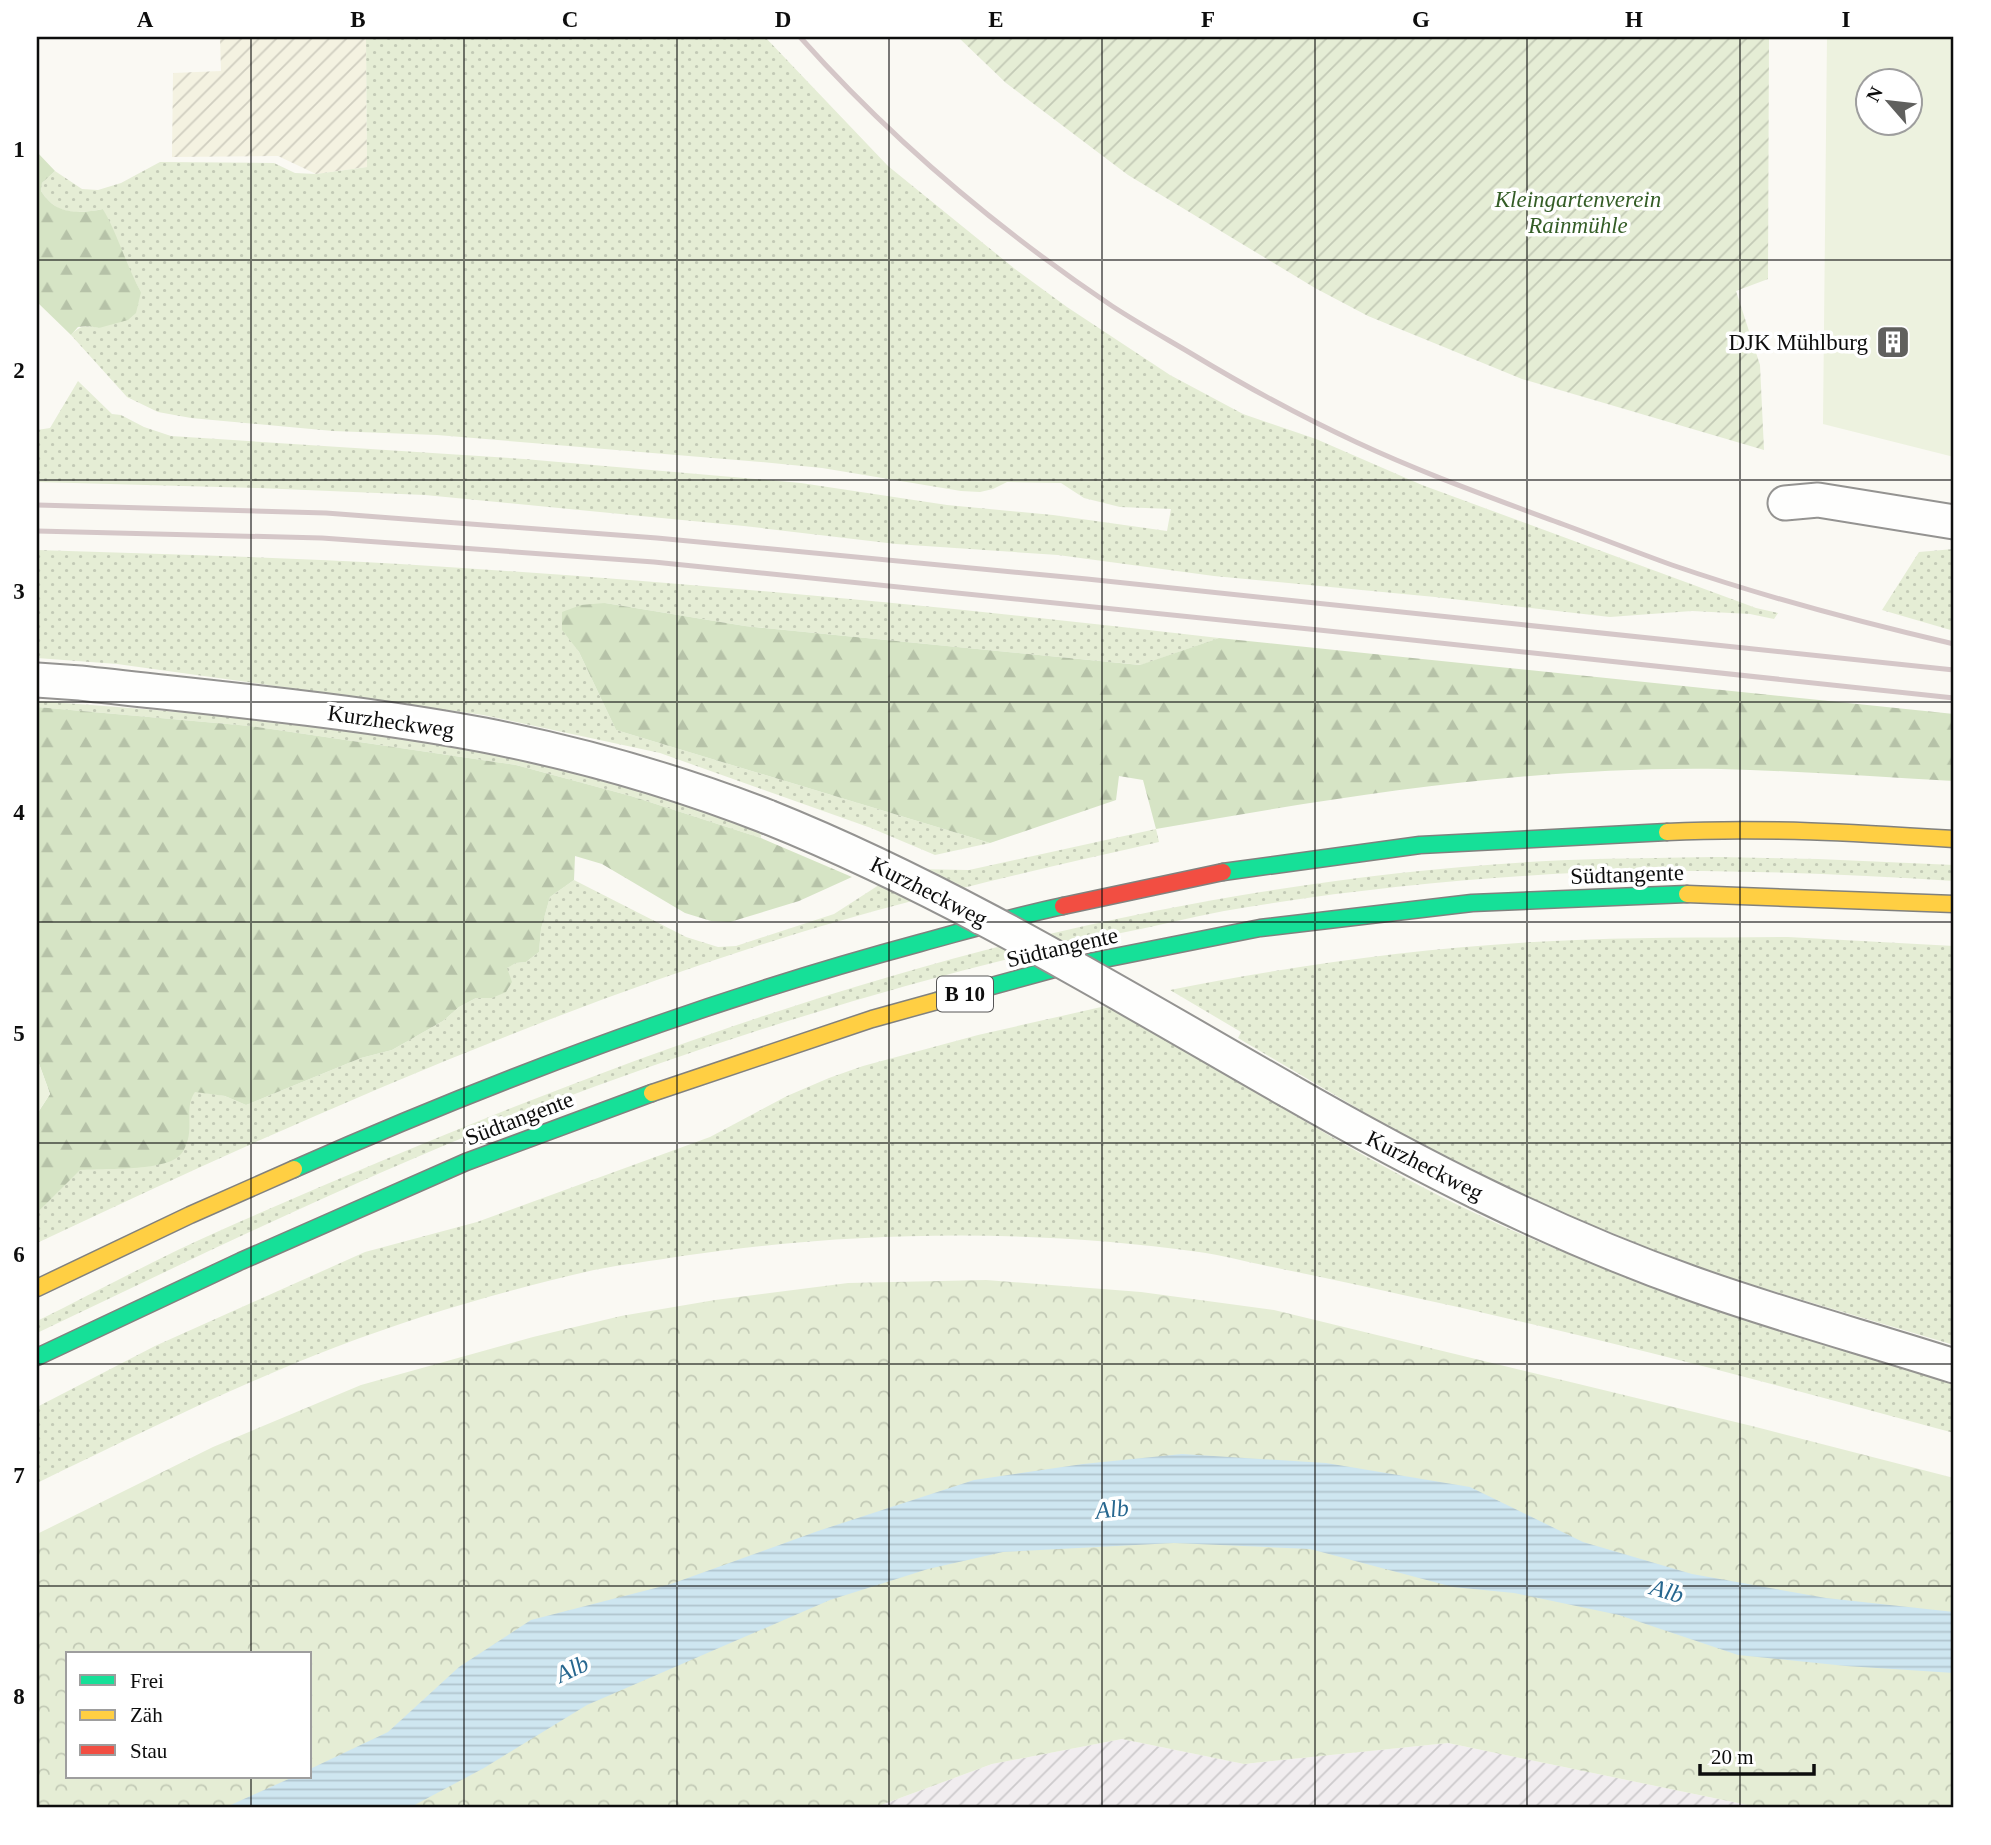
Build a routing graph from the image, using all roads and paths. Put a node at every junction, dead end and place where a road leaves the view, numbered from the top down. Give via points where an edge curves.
1 (1785, 503) dead end
2 (1954, 522) edge
3 (37, 680) edge
4 (1954, 839) edge
5 (1954, 904) edge
6 (37, 1288) edge
7 (37, 1357) edge
8 (1954, 1366) edge

1 - 2 street via 1818,500
3 - 8 street, Kurzheckweg, bridge via 350,714 484,735 659,778 768,817 820,837 1003,929 1397,1153 1527,1217 1690,1283
4 - 6 highway, Südtangente via 1704,831 1420,845 1221,872 1026,914 826,968 631,1032 407,1119
5 - 7 highway, Südtangente / B 10 via 1697,894 1472,903 1261,928 1054,969 859,1023 478,1157

